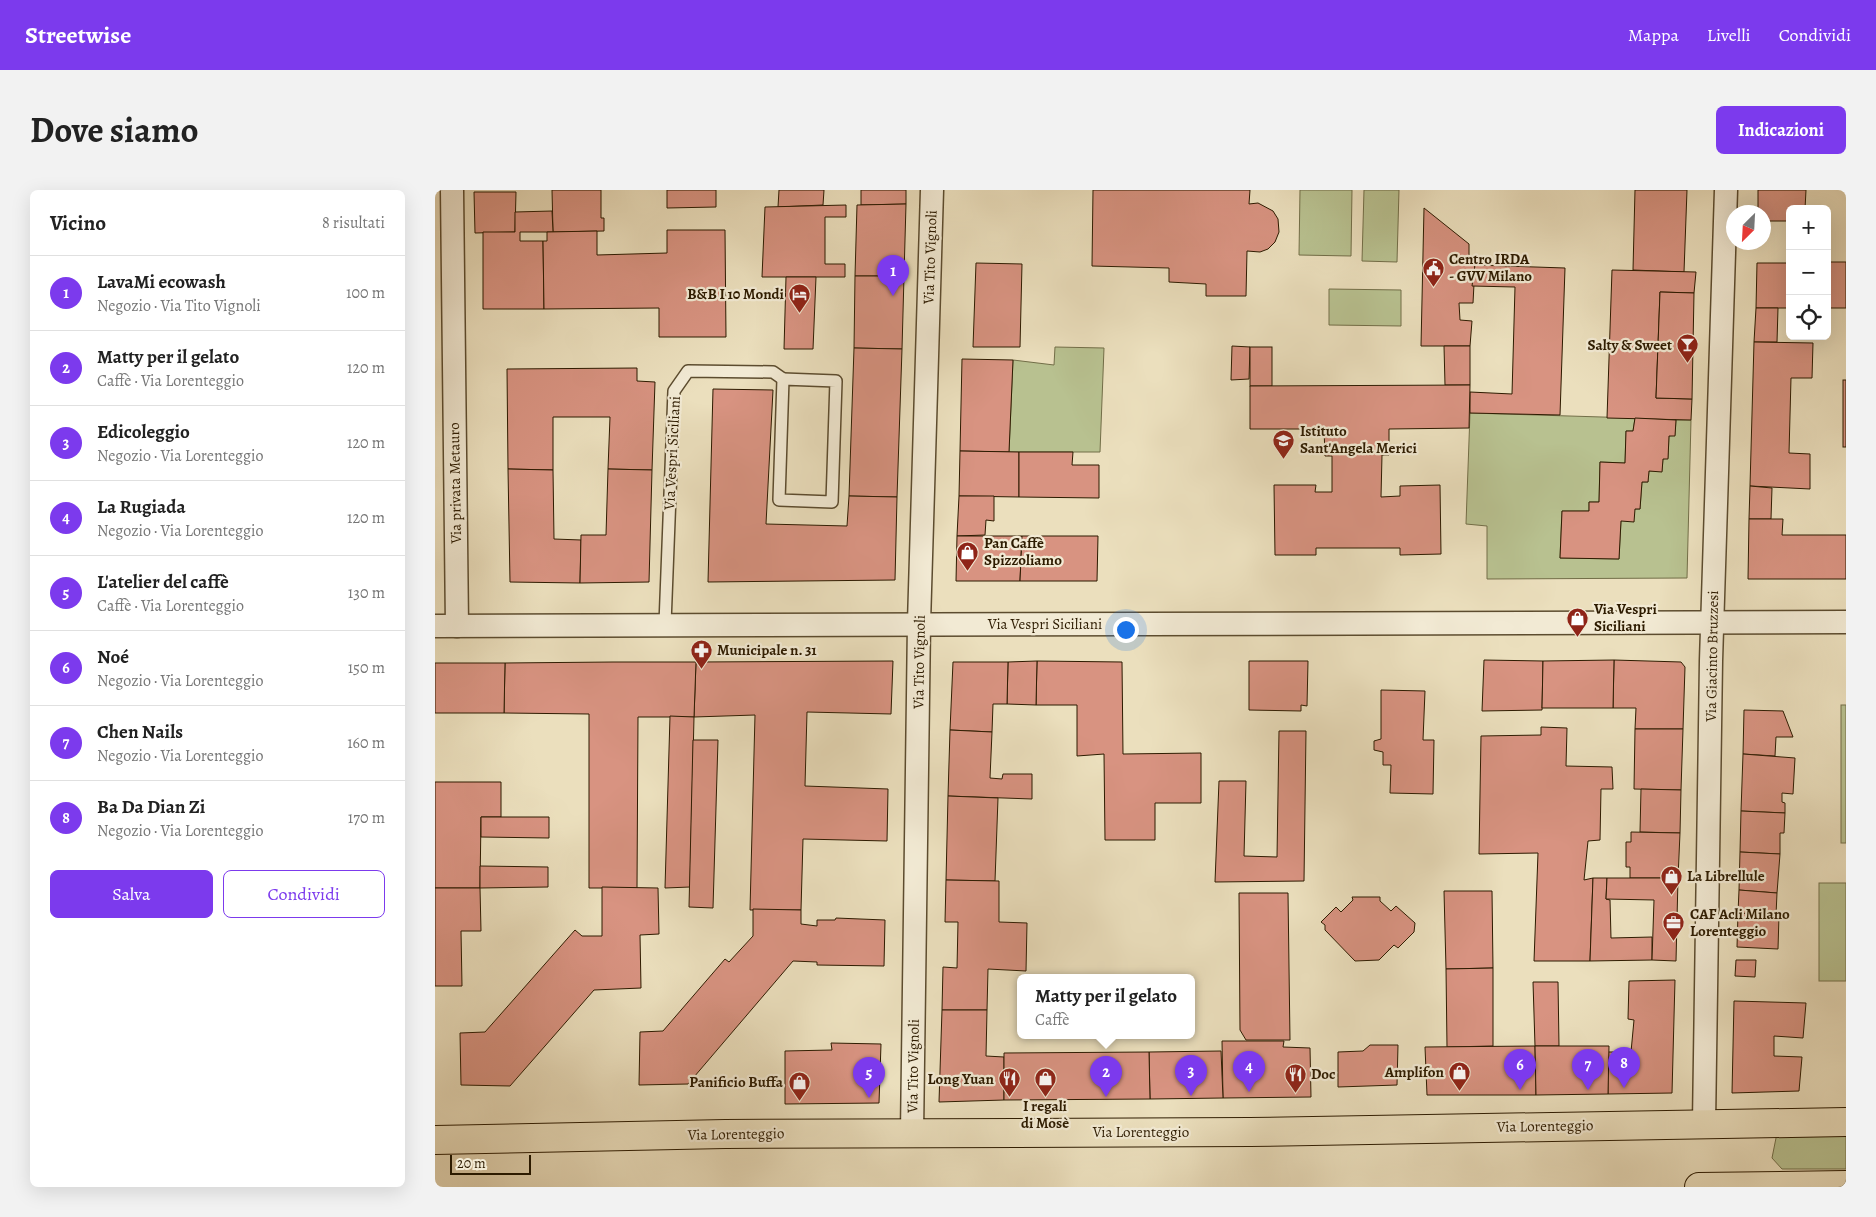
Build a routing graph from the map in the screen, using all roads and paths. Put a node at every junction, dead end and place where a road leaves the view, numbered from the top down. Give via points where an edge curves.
1 (452, 190) edge
2 (933, 190) edge
3 (1725, 190) edge
4 (783, 379) junction
5 (1846, 622) edge
6 (919, 623) junction
7 (1712, 623) junction
8 (665, 624) junction
9 (446, 626) edge
10 (1846, 1122) edge
11 (1704, 1123) junction
12 (912, 1133) junction
13 (435, 1140) edge
14 (1846, 1184) edge
15 (1699, 1187) edge

1 - 9 street, Via privata Metauro
2 - 6 street, Via Tito Vignoli
3 - 7 street, Via Giacinto Bruzzesi
4 - 4 lane via 836,381 832,502 779,500
4 - 8 lane, Via Vespri Siciliani via 773,372 688,371 674,391
5 - 7 street, Via Vespri Siciliani
6 - 7 street, Via Vespri Siciliani
6 - 8 street, Via Vespri Siciliani
6 - 12 street, Via Tito Vignoli
7 - 11 street, Via Giacinto Bruzzesi
8 - 9 street, Via Vespri Siciliani
10 - 11 main road, Via Lorenteggio
11 - 12 main road, Via Lorenteggio via 1250,1132
12 - 13 main road, Via Lorenteggio
14 - 15 main road

